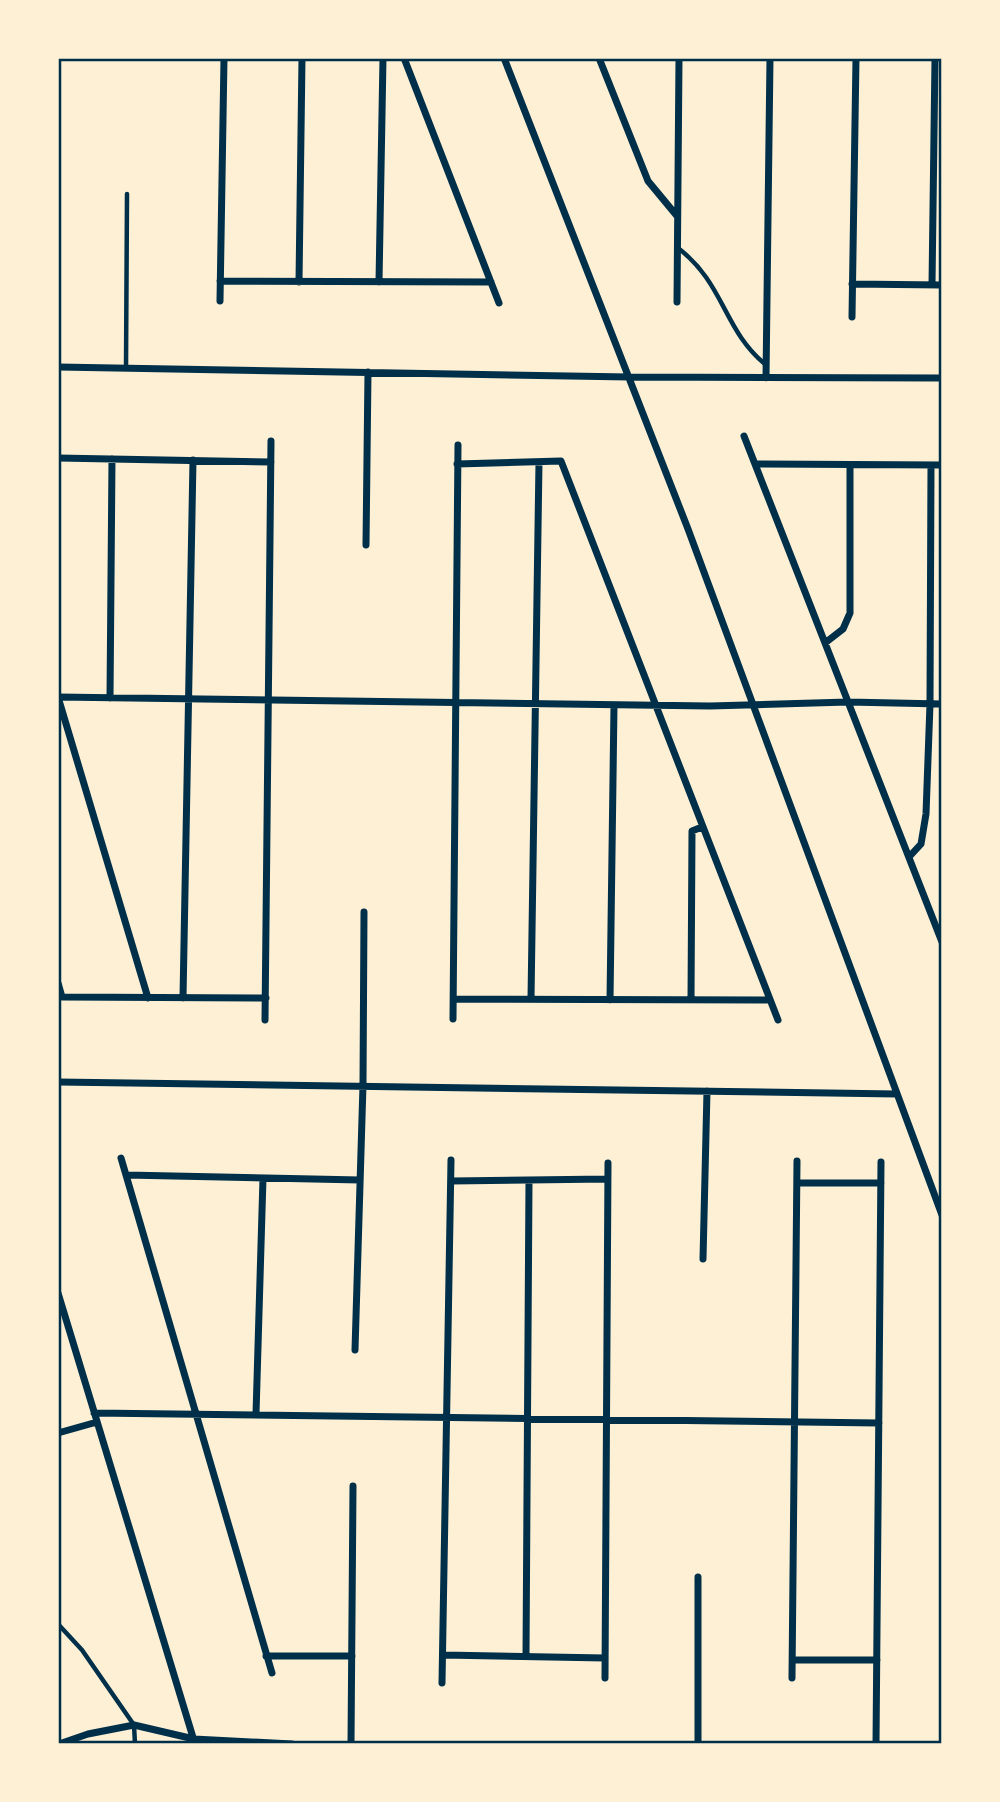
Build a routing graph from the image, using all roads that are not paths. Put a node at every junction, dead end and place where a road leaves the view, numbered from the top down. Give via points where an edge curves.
1 (224, 58) edge
2 (302, 58) edge
3 (383, 58) edge
4 (404, 58) edge
5 (504, 58) edge
6 (599, 58) edge
7 (678, 58) edge
8 (770, 58) edge
9 (856, 58) edge
10 (935, 58) edge
11 (127, 194) dead end
12 (677, 217) junction
13 (677, 248) junction
14 (220, 281) junction
15 (299, 282) junction
16 (379, 282) junction
17 (491, 282) junction
18 (852, 284) junction
19 (932, 285) junction
20 (942, 285) edge
21 (220, 301) dead end
22 (677, 302) dead end
23 (499, 303) dead end
24 (852, 317) dead end
25 (766, 366) junction
26 (58, 367) edge
27 (126, 368) junction
28 (368, 372) junction
29 (629, 377) junction
30 (766, 378) junction
31 (942, 378) edge
32 (744, 436) dead end
33 (271, 441) dead end
34 (458, 445) dead end
35 (58, 458) edge
36 (112, 459) junction
37 (193, 460) junction
38 (271, 462) junction
39 (539, 462) junction
40 (457, 464) junction
41 (755, 464) junction
42 (849, 465) junction
43 (931, 465) junction
44 (942, 466) edge
45 (366, 545) dead end
46 (825, 643) junction
47 (110, 698) junction
48 (190, 699) junction
49 (271, 701) junction
50 (848, 702) junction
51 (456, 703) junction
52 (536, 704) junction
53 (753, 704) junction
54 (930, 704) junction
55 (942, 704) edge
56 (614, 705) junction
57 (655, 705) junction
58 (702, 827) junction
59 (909, 858) junction
60 (363, 912) dead end
61 (942, 942) edge
62 (58, 983) edge
63 (148, 998) junction
64 (183, 998) junction
65 (266, 998) junction
66 (454, 999) junction
67 (531, 999) junction
68 (610, 1000) junction
69 (691, 1000) junction
70 (770, 1000) junction
71 (453, 1019) dead end
72 (265, 1020) dead end
73 (778, 1020) dead end
74 (58, 1082) edge
75 (363, 1085) junction
76 (707, 1091) junction
77 (897, 1094) junction
78 (121, 1158) dead end
79 (451, 1160) dead end
80 (797, 1161) dead end
81 (881, 1162) dead end
82 (608, 1163) dead end
83 (126, 1175) junction
84 (263, 1178) junction
85 (607, 1179) junction
86 (360, 1180) junction
87 (529, 1180) junction
88 (451, 1181) junction
89 (797, 1183) junction
90 (881, 1183) junction
91 (942, 1215) edge
92 (703, 1259) dead end
93 (58, 1293) edge
94 (355, 1350) dead end
95 (94, 1413) junction
96 (193, 1414) junction
97 (256, 1414) junction
98 (449, 1416) junction
99 (526, 1417) junction
100 (606, 1418) junction
101 (97, 1422) junction
102 (794, 1423) junction
103 (879, 1423) junction
104 (58, 1433) edge
105 (353, 1486) dead end
106 (698, 1577) dead end
107 (58, 1624) edge
108 (443, 1655) junction
109 (266, 1656) junction
110 (352, 1656) junction
111 (526, 1656) junction
112 (605, 1658) junction
113 (793, 1660) junction
114 (877, 1660) junction
115 (272, 1673) dead end
116 (604, 1678) dead end
117 (792, 1678) dead end
118 (442, 1683) dead end
119 (134, 1726) junction
120 (194, 1742) edge
121 (59, 1744) edge
122 (135, 1744) edge
123 (292, 1744) edge
124 (352, 1744) edge
125 (698, 1744) edge
126 (876, 1744) edge

1 - 14 street
2 - 15 street
3 - 16 street
4 - 17 street
5 - 29 street
6 - 12 street via 648,181
7 - 12 street
8 - 25 street
9 - 18 street
10 - 19 street
11 - 27 lane
12 - 13 street
13 - 22 street
13 - 25 lane via 707,275 745,346
14 - 15 street
14 - 21 street
15 - 16 street
16 - 17 street
17 - 23 street
18 - 19 street
18 - 24 street
19 - 20 street
25 - 30 street
26 - 27 street
27 - 28 street
28 - 29 street
28 - 45 street
29 - 30 street
29 - 53 street
30 - 31 street
32 - 41 street
33 - 38 street
34 - 40 street
35 - 36 street
36 - 37 street
36 - 47 street
37 - 38 street
37 - 48 street
38 - 49 street
39 - 40 street
39 - 52 street
39 - 57 street via 561,461
40 - 51 street
41 - 42 street
41 - 46 street
42 - 43 street
42 - 46 street via 850,612 843,629
43 - 44 street
43 - 54 street
46 - 50 street
47 - 48 street
47 - 63 street via 58,697
48 - 49 street
48 - 64 street
49 - 51 street
49 - 65 street
50 - 53 street
50 - 54 street
50 - 59 street
51 - 52 street
51 - 66 street
52 - 56 street
52 - 67 street
53 - 57 street
53 - 77 street
54 - 55 street
54 - 59 street via 926,814 921,844
56 - 57 street
56 - 68 street
57 - 58 street
58 - 69 street via 692,831
58 - 70 street
59 - 61 street
60 - 75 street
62 - 63 street via 62,997
63 - 64 street
64 - 65 street
65 - 72 street
66 - 67 street
66 - 71 street
67 - 68 street
68 - 69 street
69 - 70 street
70 - 73 street
74 - 75 street
75 - 76 street
75 - 86 street
76 - 77 street
76 - 92 street
77 - 91 street
78 - 83 street
79 - 88 street
80 - 89 street
81 - 90 street
82 - 85 street
83 - 84 street
83 - 96 street
84 - 86 street
84 - 97 street
85 - 87 street
85 - 100 street
86 - 94 street
87 - 88 street
87 - 99 street
88 - 98 street
89 - 90 street
89 - 102 street
90 - 103 street
93 - 95 street
95 - 96 street
95 - 101 street
96 - 97 street
96 - 109 street
97 - 98 street
98 - 99 street
98 - 108 street
99 - 100 street
99 - 111 street
100 - 102 street
100 - 112 street
101 - 104 street
101 - 120 street
102 - 103 street
102 - 113 street
103 - 114 street
105 - 110 street
106 - 125 street
107 - 119 lane via 82,1650
108 - 111 street
108 - 118 street
109 - 110 street
109 - 115 street
110 - 124 street
111 - 112 street
112 - 116 street
113 - 114 street
113 - 117 street
114 - 126 street
119 - 120 street
119 - 121 street
119 - 122 lane
120 - 123 street

